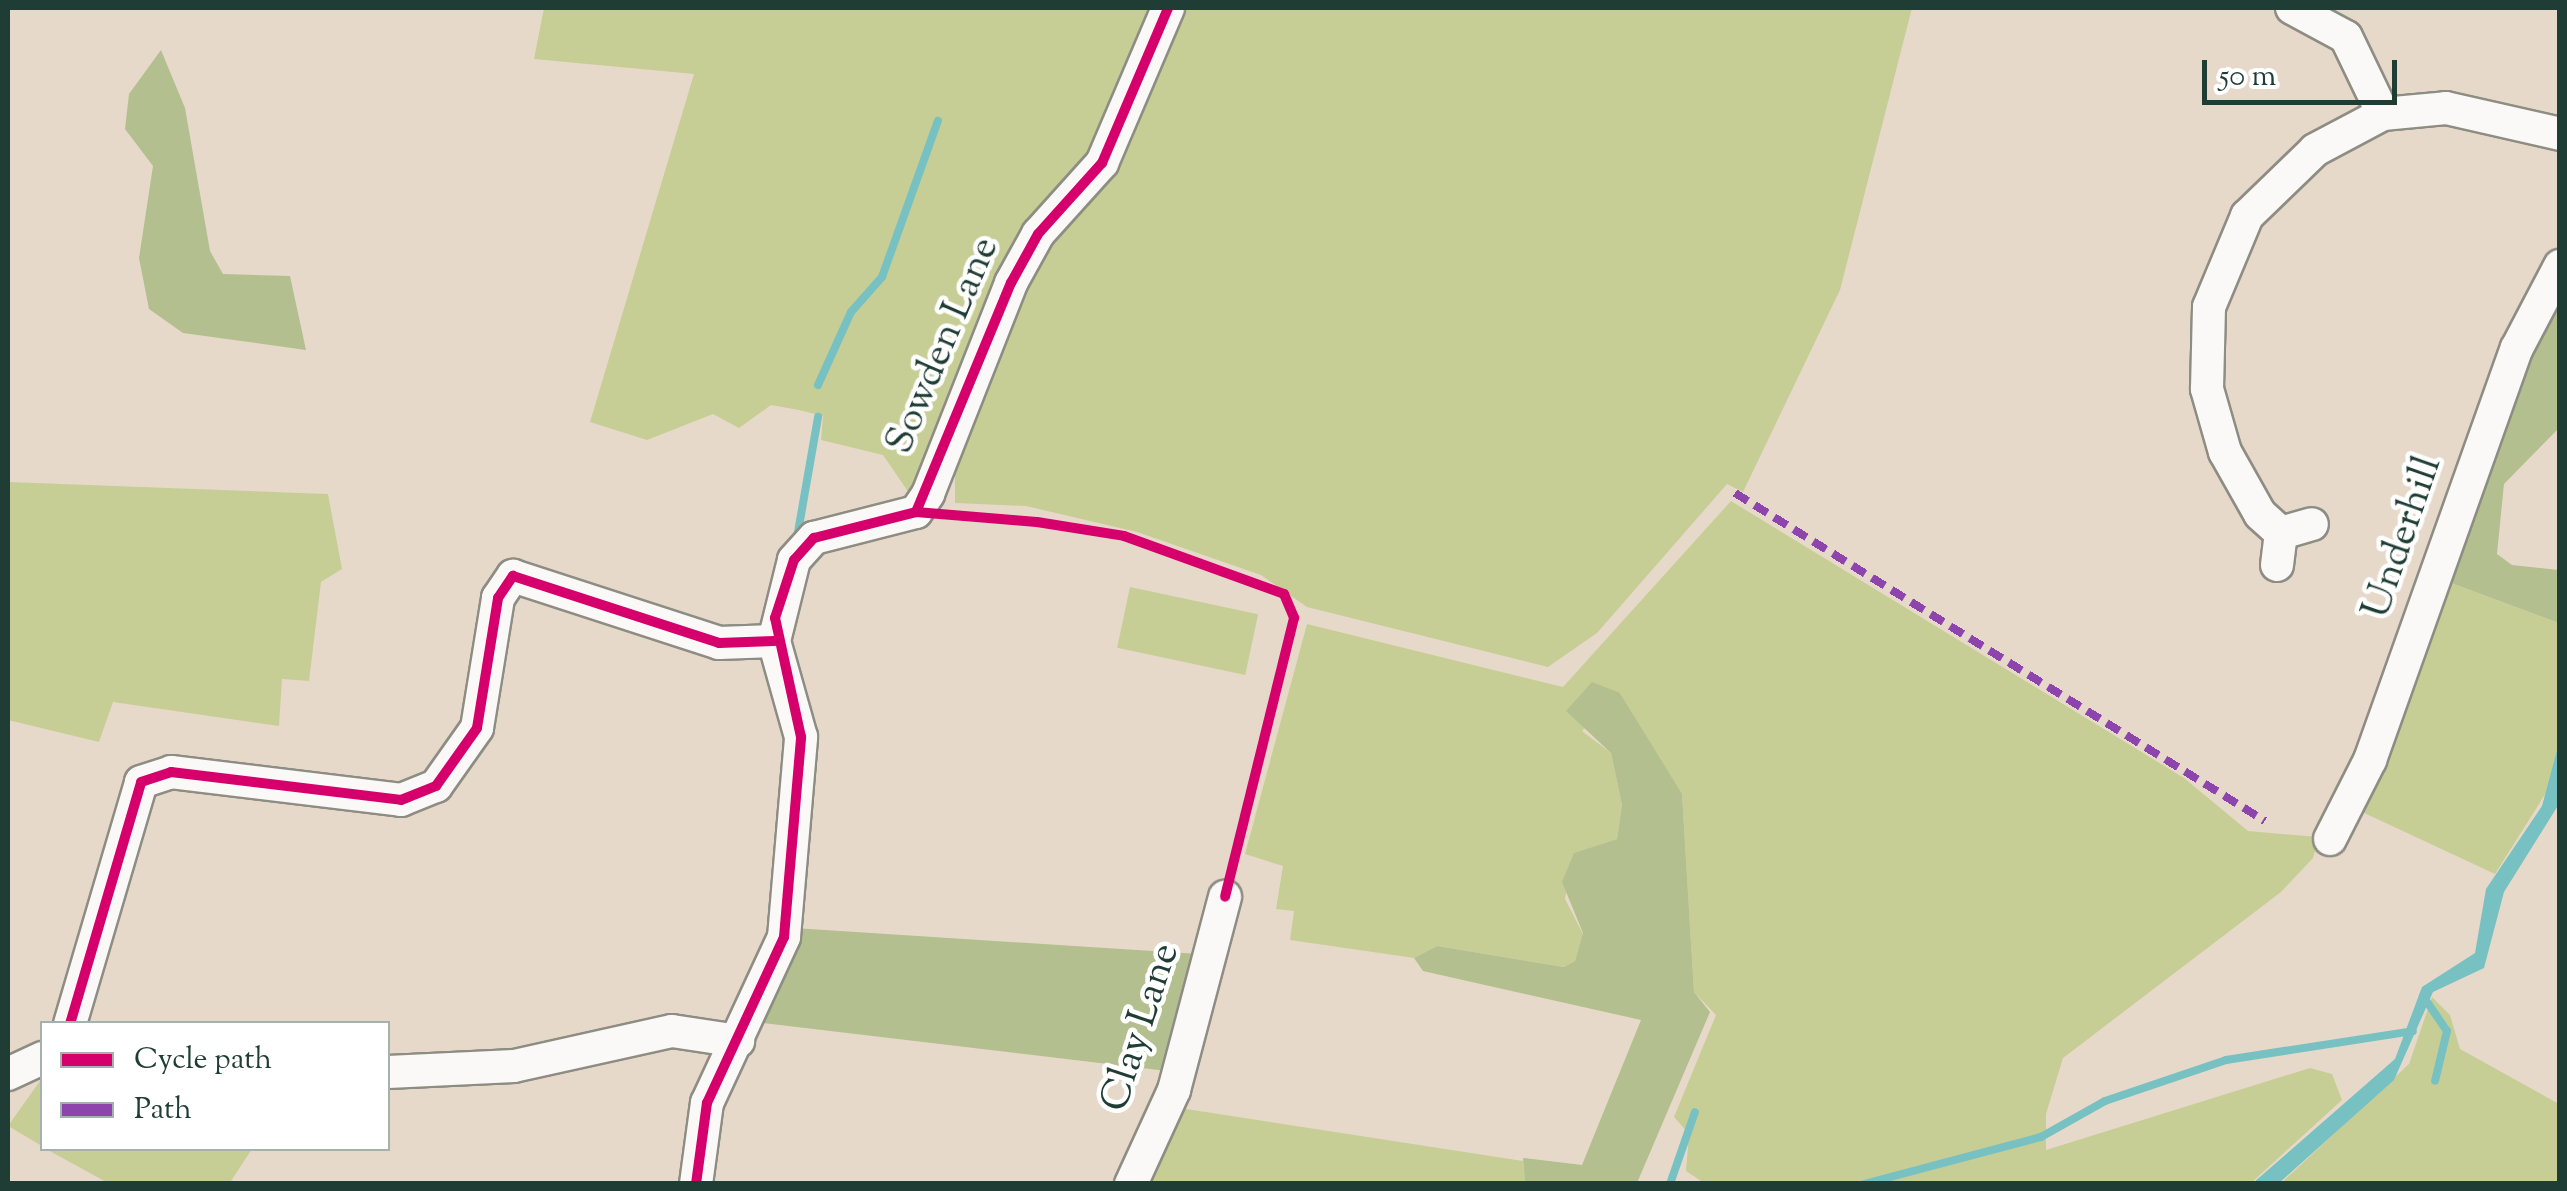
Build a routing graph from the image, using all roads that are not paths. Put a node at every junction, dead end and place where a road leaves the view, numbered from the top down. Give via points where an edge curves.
1 (1168, 8) edge
2 (2292, 8) edge
3 (2383, 114) junction
4 (2560, 134) edge
5 (2560, 266) edge
6 (2290, 540) dead end
7 (774, 641) junction
8 (2330, 839) dead end
9 (1225, 897) dead end
10 (71, 1021) edge
11 (738, 1041) junction
12 (40, 1059) edge
13 (390, 1072) edge
14 (8, 1074) edge
15 (696, 1184) edge
16 (1130, 1184) edge

1 - 7 street, Sowden Lane via 1102,164 1038,234 1011,283 944,462 916,512 803,547
2 - 3 street via 2346,37
3 - 4 street via 2446,108
3 - 6 street via 2315,150 2266,194 2233,237 2208,307 2210,415 2260,514
5 - 8 street, Underhill via 2517,348 2370,760
7 - 10 street via 719,643 513,576 498,598 477,728 436,786 401,800 171,772 141,782
7 - 11 street via 802,737 800,826 784,937
9 - 16 street, Clay Lane via 1180,1072
11 - 13 street via 672,1031 514,1066
11 - 15 street via 707,1103
12 - 14 street

